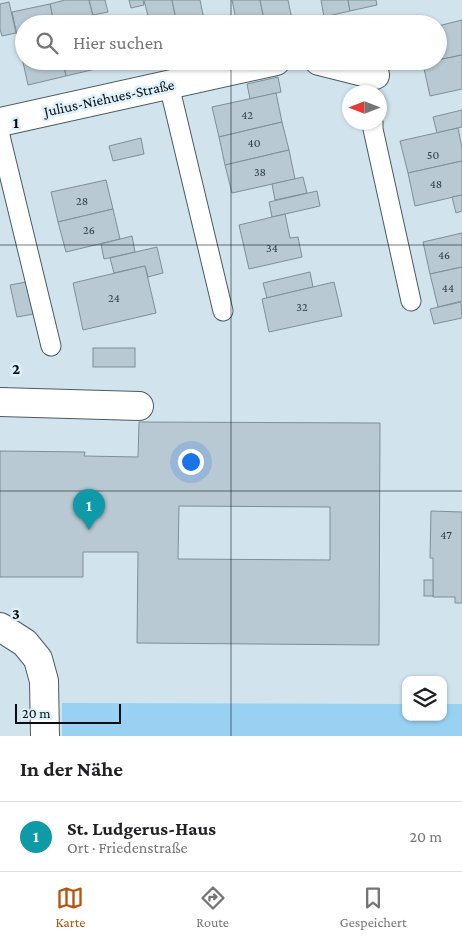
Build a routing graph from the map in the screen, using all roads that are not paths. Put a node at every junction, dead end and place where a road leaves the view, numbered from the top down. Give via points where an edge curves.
1 (236, 70) edge
2 (341, 70) edge
3 (375, 84) edge
4 (169, 85) junction
5 (0, 122) edge
6 (373, 130) edge
7 (0, 136) edge
8 (411, 301) dead end
9 (223, 311) dead end
10 (51, 346) dead end
11 (0, 402) edge
12 (139, 406) dead end
13 (0, 627) edge
14 (45, 736) edge

1 - 4 street, Julius-Niehues-Straße
2 - 3 street
4 - 5 street, Julius-Niehues-Straße
4 - 9 lane
6 - 8 lane
7 - 10 lane
11 - 12 street
13 - 14 street via 25,643 38,659 44,681

